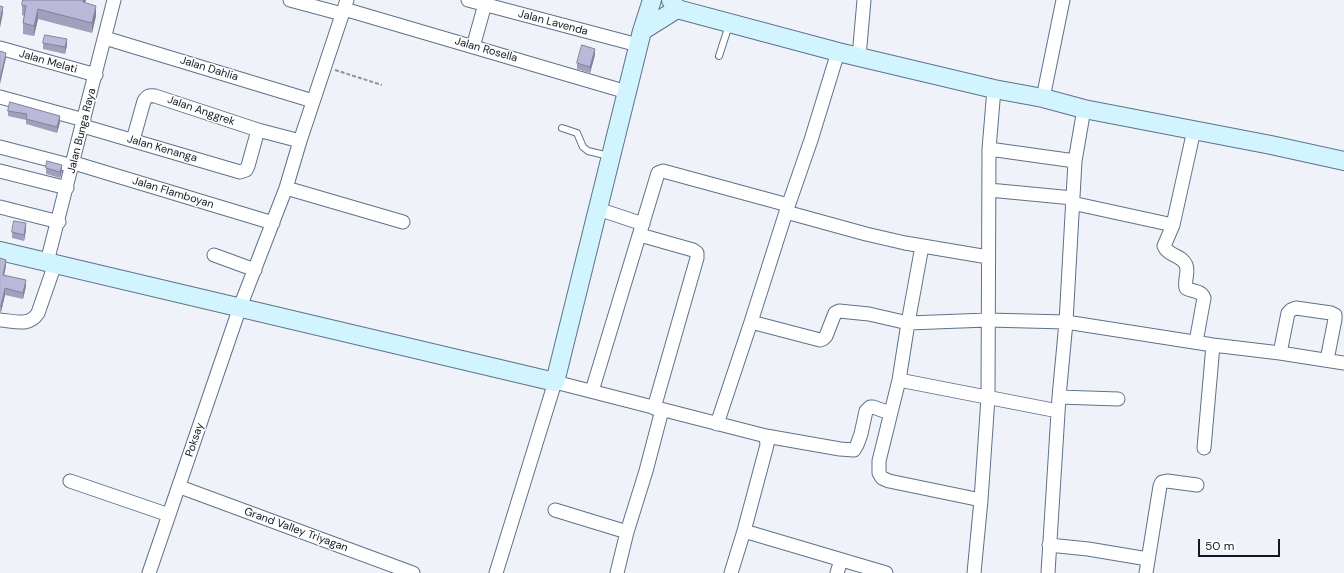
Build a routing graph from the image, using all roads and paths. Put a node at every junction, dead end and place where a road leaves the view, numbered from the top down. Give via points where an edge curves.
1 (114, 0) edge
2 (290, 0) edge
3 (468, 0) edge
4 (652, 0) edge
5 (864, 0) edge
6 (1063, 0) edge
7 (485, 4) junction
8 (674, 4) edge
9 (345, 8) edge
10 (730, 23) junction
11 (105, 38) junction
12 (640, 38) junction
13 (473, 47) junction
14 (0, 48) edge
15 (838, 52) junction
16 (719, 56) dead end
17 (859, 57) junction
18 (324, 67) junction
19 (96, 75) junction
20 (382, 85) dead end
21 (994, 89) junction
22 (627, 92) junction
23 (0, 97) edge
24 (1043, 98) junction
25 (313, 101) junction
26 (1084, 109) junction
27 (80, 121) junction
28 (562, 128) dead end
29 (258, 130) junction
30 (1194, 130) junction
31 (133, 140) junction
32 (300, 142) junction
33 (0, 147) edge
34 (989, 148) junction
35 (611, 157) junction
36 (1075, 161) junction
37 (1344, 161) edge
38 (73, 164) junction
39 (0, 171) edge
40 (67, 188) junction
41 (286, 188) junction
42 (989, 190) junction
43 (1072, 201) junction
44 (0, 207) edge
45 (787, 208) junction
46 (598, 209) junction
47 (59, 222) junction
48 (403, 222) dead end
49 (273, 223) junction
50 (1173, 225) junction
51 (641, 229) junction
52 (922, 246) junction
53 (0, 251) edge
54 (214, 256) dead end
55 (988, 257) junction
56 (51, 263) junction
57 (255, 270) junction
58 (240, 308) junction
59 (0, 320) edge
60 (988, 320) junction
61 (751, 322) junction
62 (1066, 322) junction
63 (908, 323) junction
64 (1196, 342) junction
65 (1212, 345) junction
66 (1280, 353) junction
67 (1327, 360) junction
68 (1344, 363) edge
69 (899, 380) junction
70 (555, 382) junction
71 (592, 391) junction
72 (1059, 397) junction
73 (988, 398) junction
74 (1118, 399) dead end
75 (658, 409) junction
76 (1058, 411) junction
77 (890, 413) junction
78 (717, 424) junction
79 (766, 436) junction
80 (1204, 448) dead end
81 (70, 481) dead end
82 (1197, 485) dead end
83 (180, 486) junction
84 (981, 500) junction
85 (555, 510) dead end
86 (169, 515) junction
87 (744, 531) junction
88 (627, 532) junction
89 (1049, 545) junction
90 (1148, 559) junction
91 (841, 560) junction
92 (149, 573) edge
93 (413, 573) edge
94 (496, 573) edge
95 (617, 573) edge
96 (731, 573) edge
97 (837, 573) edge
98 (886, 573) edge
99 (974, 573) edge
100 (1048, 573) edge
101 (1146, 573) edge

1 - 11 street, Jalan Bunga Raya
2 - 9 street, Jalan Rosella
3 - 7 street, Jalan Lavenda
4 - 12 street
5 - 17 street
6 - 24 street
7 - 12 street, Jalan Lavenda
7 - 13 street
8 - 10 street
8 - 12 street
9 - 13 street, Jalan Rosella
9 - 18 street, Poksay
10 - 15 street
10 - 16 lane
11 - 19 street, Jalan Bunga Raya
11 - 25 street, Jalan Dahlia
12 - 22 street
13 - 22 street, Jalan Rosella
14 - 19 street, Jalan Melati
15 - 17 street
15 - 45 street
17 - 21 street
18 - 20 path
18 - 25 street, Poksay
19 - 27 street, Jalan Bunga Raya
21 - 24 street
21 - 34 street
22 - 35 street
23 - 27 street, Jalan Kenanga
24 - 26 street
25 - 32 street, Poksay
26 - 30 street
26 - 36 street
27 - 31 street, Jalan Kenanga
27 - 38 street, Jalan Bunga Raya
28 - 35 lane via 577,133 583,147 588,151
29 - 31 street, Jalan Kenanga via 248,166 240,172
29 - 31 street, Jalan Anggrek via 150,95 144,101
29 - 32 street, Jalan Anggrek
30 - 37 street
30 - 50 street
32 - 41 street, Poksay
33 - 38 street, Jalan Flamboyan
34 - 36 street
34 - 42 street
35 - 46 street
36 - 43 street
38 - 40 street, Jalan Bunga Raya
38 - 49 street, Jalan Flamboyan
39 - 40 street
40 - 47 street, Jalan Bunga Raya
41 - 48 street
41 - 49 street, Poksay
42 - 43 street
42 - 55 street
43 - 50 street
43 - 62 street
44 - 47 street
45 - 51 street via 662,171 657,175
45 - 52 street via 866,234
45 - 61 street
46 - 51 street
46 - 70 street
47 - 56 street, Jalan Bunga Raya
49 - 57 street, Poksay
50 - 64 street via 1165,249 1184,261 1187,271 1186,288 1203,294 1204,298
51 - 71 street
51 - 75 street via 697,253
52 - 55 street
52 - 63 street
53 - 56 street
54 - 57 street
55 - 60 street
56 - 58 street
56 - 59 street, Jalan Bunga Raya via 34,320
57 - 58 street, Poksay
58 - 70 street
58 - 83 street, Poksay
60 - 62 street
60 - 63 street
60 - 73 street
61 - 63 street via 820,340 826,336 837,311 869,314
61 - 78 street
62 - 64 street
62 - 72 street
63 - 69 street
64 - 65 street
65 - 66 street
65 - 80 street
66 - 67 street
66 - 67 street via 1291,310 1296,308 1332,313 1335,319
67 - 68 street
69 - 73 street
69 - 77 street
70 - 71 street
70 - 94 street
71 - 75 street
72 - 74 street
72 - 76 street
73 - 76 street
73 - 84 street
75 - 78 street
75 - 88 street via 646,471
76 - 89 street
77 - 79 street via 873,407 866,411 858,445 854,450
77 - 84 street via 879,461 878,473 882,478
78 - 79 street
79 - 87 street via 767,445
81 - 86 street
82 - 90 street via 1162,482
83 - 86 street, Poksay
83 - 93 street, Grand Valley Triyagan
84 - 99 street
85 - 88 street
86 - 92 street, Poksay
87 - 91 street
87 - 96 street
88 - 95 street
89 - 90 street
89 - 100 street
90 - 101 street
91 - 97 street
91 - 98 street

